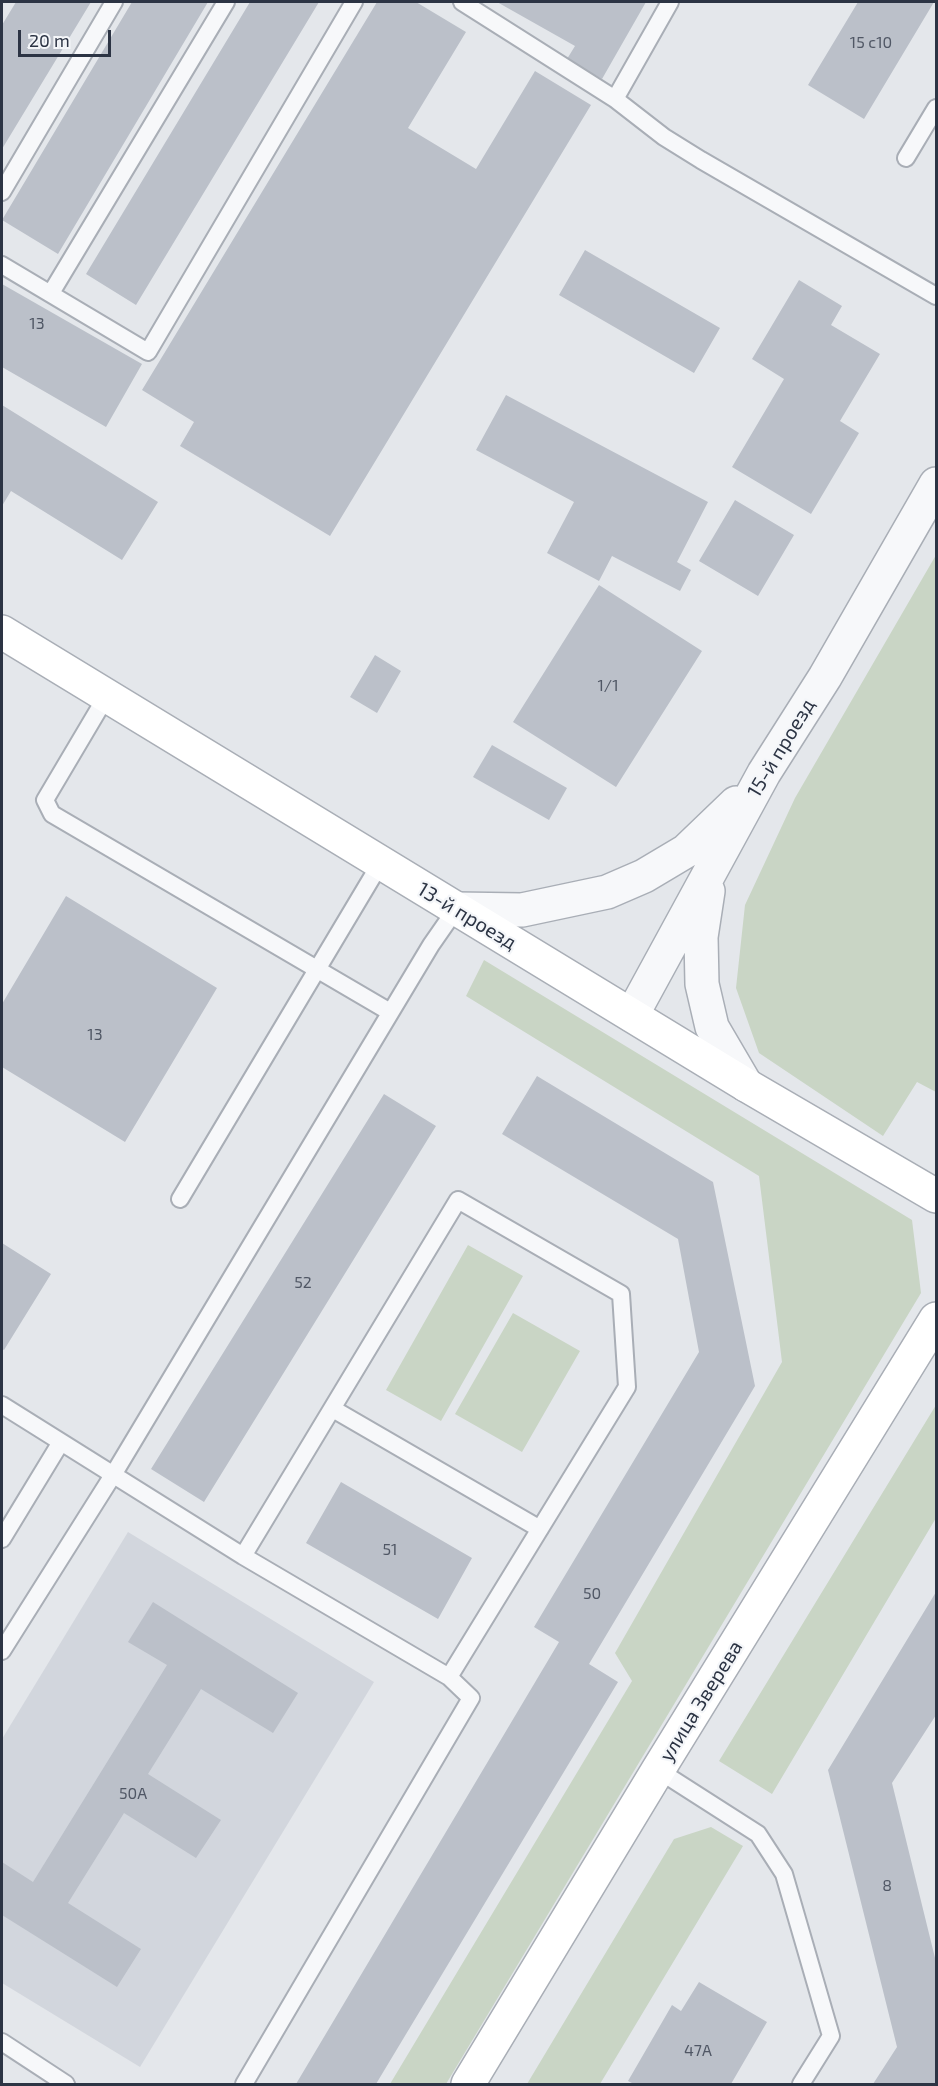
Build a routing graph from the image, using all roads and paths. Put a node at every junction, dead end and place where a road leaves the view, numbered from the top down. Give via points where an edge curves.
1 (114, 2) edge
2 (226, 2) edge
3 (354, 2) edge
4 (462, 2) edge
5 (670, 2) edge
6 (615, 99) junction
7 (936, 108) edge
8 (906, 158) dead end
9 (2, 192) edge
10 (2, 265) edge
11 (51, 293) junction
12 (936, 296) edge
13 (936, 484) edge
14 (2, 632) edge
15 (2, 649) edge
16 (49, 661) junction
17 (106, 697) junction
18 (764, 773) junction
19 (380, 864) junction
20 (711, 868) junction
21 (456, 909) junction
22 (317, 969) junction
23 (390, 1012) junction
24 (632, 1015) junction
25 (746, 1085) junction
26 (936, 1196) edge
27 (180, 1199) dead end
28 (936, 1319) edge
29 (2, 1406) edge
30 (333, 1409) junction
31 (61, 1442) junction
32 (113, 1475) junction
33 (540, 1529) junction
34 (2, 1539) edge
35 (243, 1556) junction
36 (2, 1651) edge
37 (448, 1677) junction
38 (658, 1770) junction
39 (2, 2042) edge
40 (66, 2085) edge
41 (244, 2085) edge
42 (468, 2085) edge
43 (801, 2085) edge

1 - 9 lane
2 - 11 lane
3 - 11 lane via 148,352
4 - 6 lane
5 - 6 lane
6 - 12 lane via 701,160
7 - 8 lane
10 - 11 lane
13 - 18 street, 15-й проезд via 825,677
14 - 16 street, 13-й проезд
15 - 16 street
16 - 17 street, 13-й проезд
17 - 19 street, 13-й проезд
17 - 22 lane via 45,800 52,814
18 - 20 street, 15-й проезд
18 - 21 street via 686,851 644,876 607,892 522,910
19 - 21 street, 13-й проезд
19 - 22 lane
20 - 24 street, 15-й проезд
20 - 25 street via 701,937 702,984 712,1027
21 - 23 lane
21 - 24 street, 13-й проезд
22 - 23 lane
22 - 27 lane
23 - 32 lane
24 - 25 street, 13-й проезд
25 - 26 street, 13-й проезд
28 - 38 street, улица Зверева
29 - 31 lane
30 - 33 lane
30 - 33 lane via 458,1200 621,1294 627,1387
30 - 35 lane
31 - 32 lane
31 - 34 lane
32 - 35 lane
32 - 36 lane
33 - 37 lane
35 - 37 lane
37 - 41 lane via 471,1698
38 - 42 street, улица Зверева
38 - 43 lane via 758,1834 784,1874 831,2036
39 - 40 lane

